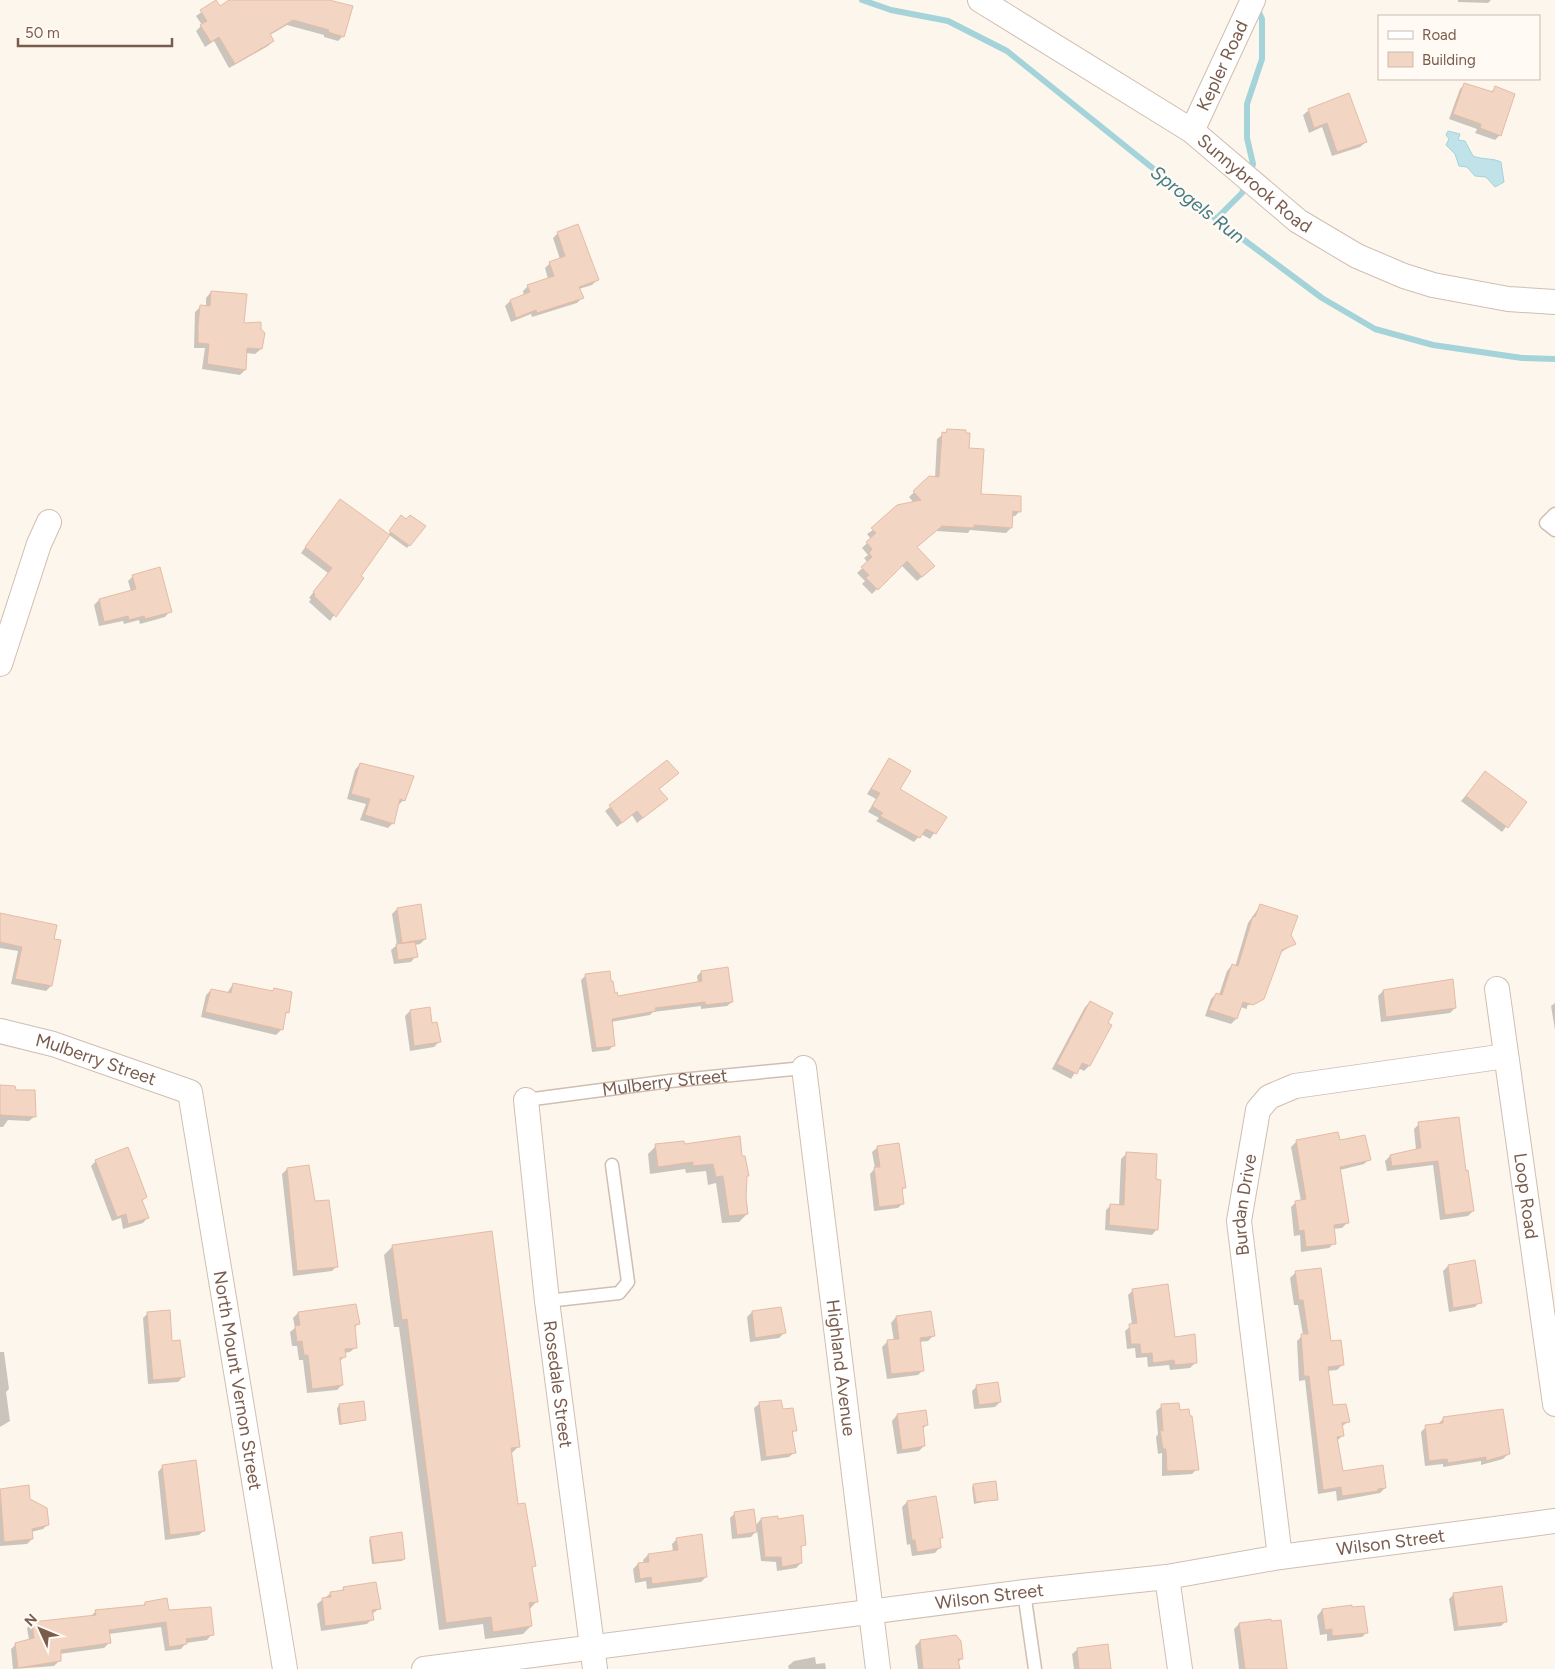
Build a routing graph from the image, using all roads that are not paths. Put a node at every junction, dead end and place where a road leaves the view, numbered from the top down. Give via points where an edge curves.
1 (980, 0) edge
2 (1250, 6) edge
3 (1192, 131) junction
4 (1555, 302) edge
5 (1555, 514) edge
6 (48, 522) dead end
7 (1555, 530) edge
8 (0, 664) edge
9 (1498, 989) dead end
10 (0, 1031) edge
11 (1506, 1056) junction
12 (804, 1068) joint
13 (190, 1092) joint
14 (526, 1100) joint
15 (612, 1165) dead end
16 (547, 1301) junction
17 (1550, 1327) edge
18 (1555, 1404) edge
19 (1555, 1522) edge
20 (1280, 1557) junction
21 (1167, 1577) junction
22 (1024, 1592) junction
23 (871, 1611) junction
24 (594, 1659) edge
25 (285, 1669) edge
26 (424, 1669) edge
27 (878, 1669) edge
28 (1035, 1669) edge
29 (1180, 1669) edge

1 - 3 street, Sunnybrook Road
2 - 3 street, Kepler Road
3 - 4 street, Sunnybrook Road via 1298,221 1329,241 1404,276 1440,287
5 - 7 lane via 1546,523
6 - 8 street
9 - 11 street, Loop Road
10 - 13 street, Mulberry Street via 53,1044
11 - 17 street, Loop Road
11 - 20 street, Burdan Drive via 1295,1086 1270,1098 1258,1110 1239,1221
12 - 14 lane, Mulberry Street
12 - 23 street, Highland Avenue
13 - 25 street, North Mount Vernon Street
14 - 16 street, Rosedale Street
15 - 16 lane via 628,1282 619,1293
16 - 24 street, Rosedale Street
17 - 18 street, Loop Road
19 - 20 street, Wilson Street
20 - 21 street, Wilson Street
21 - 22 street, Wilson Street
21 - 29 street
22 - 23 street, Wilson Street
22 - 28 lane
23 - 24 street, Wilson Street
23 - 27 street, Highland Avenue
24 - 26 street, Wilson Street

